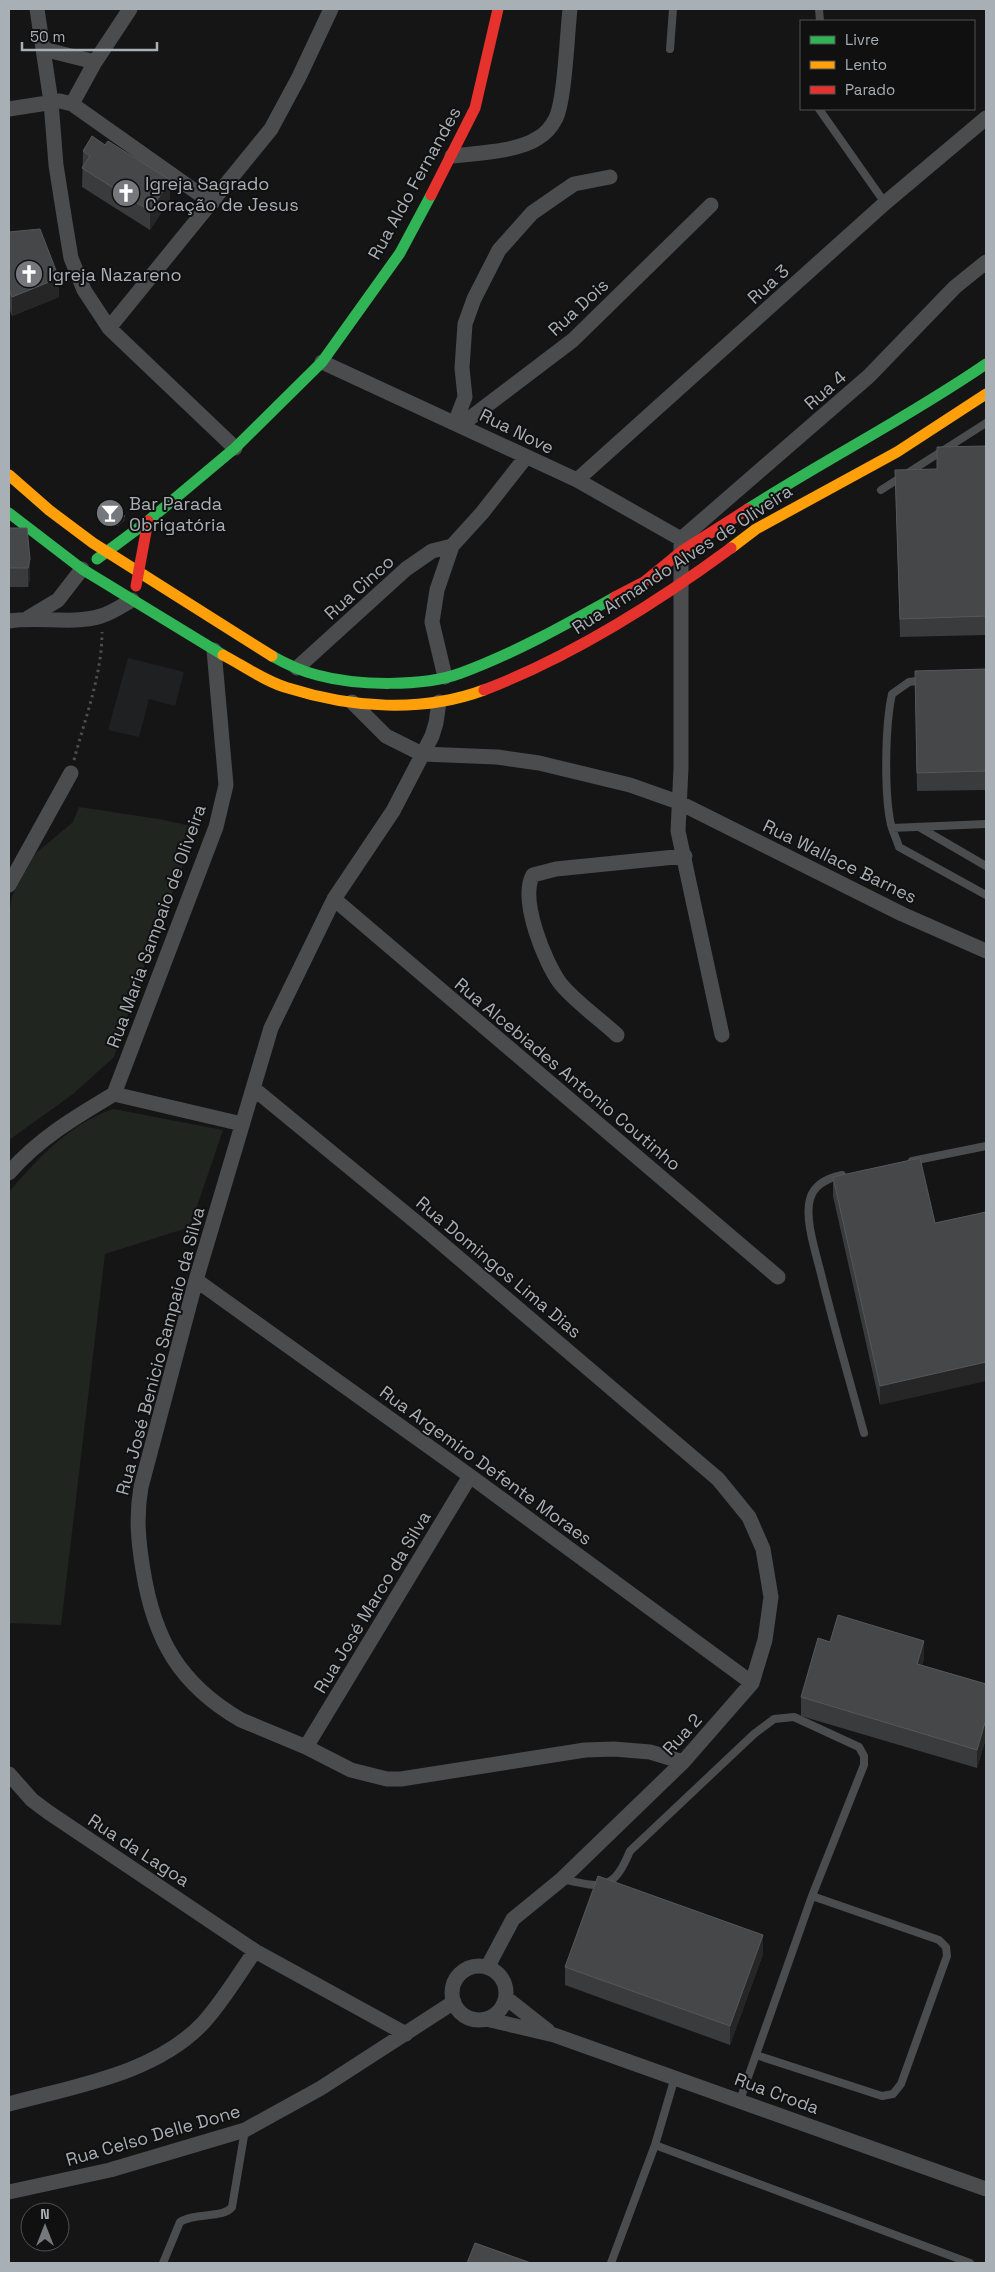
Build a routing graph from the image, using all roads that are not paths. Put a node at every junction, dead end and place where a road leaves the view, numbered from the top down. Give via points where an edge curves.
1 (36, 9) edge
2 (130, 9) edge
3 (331, 9) edge
4 (498, 9) edge
5 (570, 9) edge
6 (673, 9) edge
7 (43, 49) junction
8 (670, 49) dead end
9 (95, 62) junction
10 (51, 102) junction
11 (72, 104) junction
12 (9, 108) edge
13 (820, 110) edge
14 (984, 125) edge
15 (452, 156) junction
16 (610, 177) dead end
17 (212, 203) junction
18 (885, 203) junction
19 (711, 205) dead end
20 (986, 262) edge
21 (109, 328) junction
22 (322, 362) junction
23 (986, 364) edge
24 (986, 394) edge
25 (986, 423) edge
26 (458, 424) junction
27 (235, 448) junction
28 (526, 457) junction
29 (9, 475) edge
30 (577, 480) junction
31 (881, 490) dead end
32 (9, 513) edge
33 (148, 521) junction
34 (682, 545) junction
35 (452, 546) junction
36 (107, 552) junction
37 (82, 569) junction
38 (140, 573) junction
39 (682, 584) junction
40 (132, 600) junction
41 (28, 618) junction
42 (9, 621) edge
43 (214, 650) junction
44 (297, 668) junction
45 (445, 677) junction
46 (932, 680) edge
47 (352, 702) junction
48 (438, 702) junction
49 (422, 754) junction
50 (71, 773) road end
51 (678, 802) junction
52 (986, 824) edge
53 (918, 827) junction
54 (892, 828) junction
55 (685, 856) junction
56 (986, 866) edge
57 (9, 885) edge
58 (986, 895) edge
59 (334, 899) junction
60 (986, 951) edge
61 (617, 1035) dead end
62 (722, 1035) dead end
63 (253, 1088) junction
64 (114, 1094) junction
65 (242, 1124) junction
66 (986, 1146) edge
67 (905, 1163) edge
68 (9, 1173) edge
69 (851, 1173) edge
70 (778, 1277) dead end
71 (196, 1280) junction
72 (864, 1434) dead end
73 (470, 1476) junction
74 (718, 1479) joint
75 (752, 1683) junction
76 (306, 1747) junction
77 (683, 1762) junction
78 (9, 1774) edge
79 (562, 1880) junction
80 (812, 1896) junction
81 (255, 1951) junction
82 (488, 1966) junction
83 (506, 1998) junction
84 (454, 2002) junction
85 (486, 2019) junction
86 (406, 2034) junction
87 (554, 2035) junction
88 (756, 2055) junction
89 (675, 2077) junction
90 (740, 2100) junction
91 (9, 2104) edge
92 (245, 2130) junction
93 (655, 2145) junction
94 (986, 2189) edge
95 (9, 2192) edge
96 (163, 2263) edge
97 (611, 2263) edge
98 (970, 2263) edge

1 - 7 street
2 - 9 street
3 - 17 street via 271,129
4 - 15 main road, Rua Aldo Fernandes via 475,108
5 - 15 street via 560,103 556,118 547,130 537,139 502,150
6 - 8 lane
7 - 9 street
7 - 10 street
9 - 11 street
10 - 11 street
10 - 12 street
10 - 21 street via 56,165 72,258 84,290
11 - 17 street
13 - 18 lane
14 - 18 street, Rua 3
15 - 22 main road, Rua Aldo Fernandes via 400,253
16 - 26 street via 574,184 532,213 499,250 474,298 466,324 462,368 465,397
17 - 21 street
18 - 30 street, Rua 3
19 - 26 street, Rua Dois via 573,340
20 - 34 street, Rua 4 via 955,287 869,376
21 - 27 street
22 - 26 street, Rua Nove
22 - 27 main road, Rua Aldo Fernandes
23 - 34 main road, Rua Armando Alves de Oliveira via 932,401
24 - 39 main road, Rua Armando Alves de Oliveira via 897,452 756,530
25 - 31 lane
26 - 28 street, Rua Nove
27 - 33 main road, Rua Aldo Fernandes
28 - 30 street, Rua Nove
28 - 35 street
29 - 36 main road, Rua Armando Alves de Oliveira
30 - 34 street, Rua Nove
32 - 37 main road, Rua Armando Alves de Oliveira
33 - 36 main road, Rua Aldo Fernandes
33 - 38 main road
34 - 39 street
34 - 45 main road, Rua Armando Alves de Oliveira via 644,582 548,634
35 - 44 street, Rua Cinco via 432,550 406,569
35 - 45 street via 437,590 432,622
36 - 37 main road, Rua Aldo Fernandes
36 - 38 main road, Rua Armando Alves de Oliveira
37 - 40 main road, Rua Armando Alves de Oliveira
37 - 41 street via 58,600
38 - 40 main road
38 - 44 main road, Rua Armando Alves de Oliveira via 238,636
39 - 48 main road, Rua Armando Alves de Oliveira via 579,647 499,684 468,696
39 - 51 street
40 - 41 street via 102,616 65,620
40 - 43 main road, Rua Armando Alves de Oliveira
41 - 42 street
43 - 47 main road, Rua Armando Alves de Oliveira via 286,688
43 - 64 street, Rua Maria Sampaio de Oliveira via 226,785 216,827
44 - 45 main road, Rua Armando Alves de Oliveira via 349,680 377,682
46 - 54 lane via 909,682 892,694 888,714 888,776
47 - 48 main road, Rua Armando Alves de Oliveira via 382,706
47 - 49 street, Rua Wallace Barnes via 386,736
48 - 49 street via 436,723
49 - 51 street, Rua Wallace Barnes via 498,757 539,763 630,785
49 - 59 street, Rua José Benicio Sampaio da Silva via 393,811
50 - 57 street
51 - 55 street via 678,831
51 - 60 street, Rua Wallace Barnes via 902,914
52 - 53 lane
53 - 54 lane
53 - 56 lane
54 - 58 lane via 899,847
55 - 61 street via 556,869 533,876 529,889 535,928 551,966 561,984
55 - 62 street
59 - 63 street, Rua José Benicio Sampaio da Silva via 271,1028
59 - 70 street, Rua Alcebiades Antonio Coutinho
63 - 65 street, Rua José Benicio Sampaio da Silva
63 - 74 street, Rua Domingos Lima Dias
64 - 65 street
64 - 68 street via 72,1119
65 - 71 street, Rua José Benicio Sampaio da Silva
66 - 67 lane
69 - 72 lane via 824,1181 811,1196 808,1208 814,1246
71 - 73 street, Rua Argemiro Defente Moraes
71 - 76 street, Rua José Benicio Sampaio da Silva via 147,1460 137,1515 153,1620 176,1664 218,1705 241,1720
73 - 75 street, Rua Argemiro Defente Moraes
73 - 76 street, Rua José Marco da Silva
74 - 75 street, Rua 2 via 749,1517 763,1549 771,1598 765,1640
75 - 77 street, Rua 2
76 - 77 street, Rua José Benicio Sampaio da Silva via 351,1770 387,1779 614,1748 650,1752
77 - 79 street, Rua 2
78 - 81 street, Rua da Lagoa via 32,1800 48,1812
79 - 80 lane via 601,1886 614,1880 630,1851 754,1734 774,1719 794,1717 856,1744 864,1756 864,1765
79 - 82 street, Rua 2 via 513,1919
80 - 88 lane
80 - 88 lane via 939,1940 947,1951 943,1965 901,2084 893,2094 882,2096
81 - 86 street, Rua da Lagoa
81 - 91 street via 203,2023 168,2052 116,2074
82 - 83 street via 503,1979 507,1988
82 - 84 street via 473,1966 460,1974 454,1982
83 - 85 street via 496,2015
83 - 87 street, Rua Croda
84 - 85 street via 458,2011 467,2017
84 - 86 street, Rua Celso Delle Done
85 - 87 street, Rua Croda
86 - 92 street, Rua Celso Delle Done via 321,2088
87 - 89 street, Rua Croda
88 - 90 lane
89 - 90 street, Rua Croda
89 - 93 lane
90 - 94 street, Rua Croda
92 - 95 street, Rua Celso Delle Done via 110,2170
92 - 96 lane via 232,2207 225,2213 197,2215 180,2222
93 - 97 lane
93 - 98 lane

